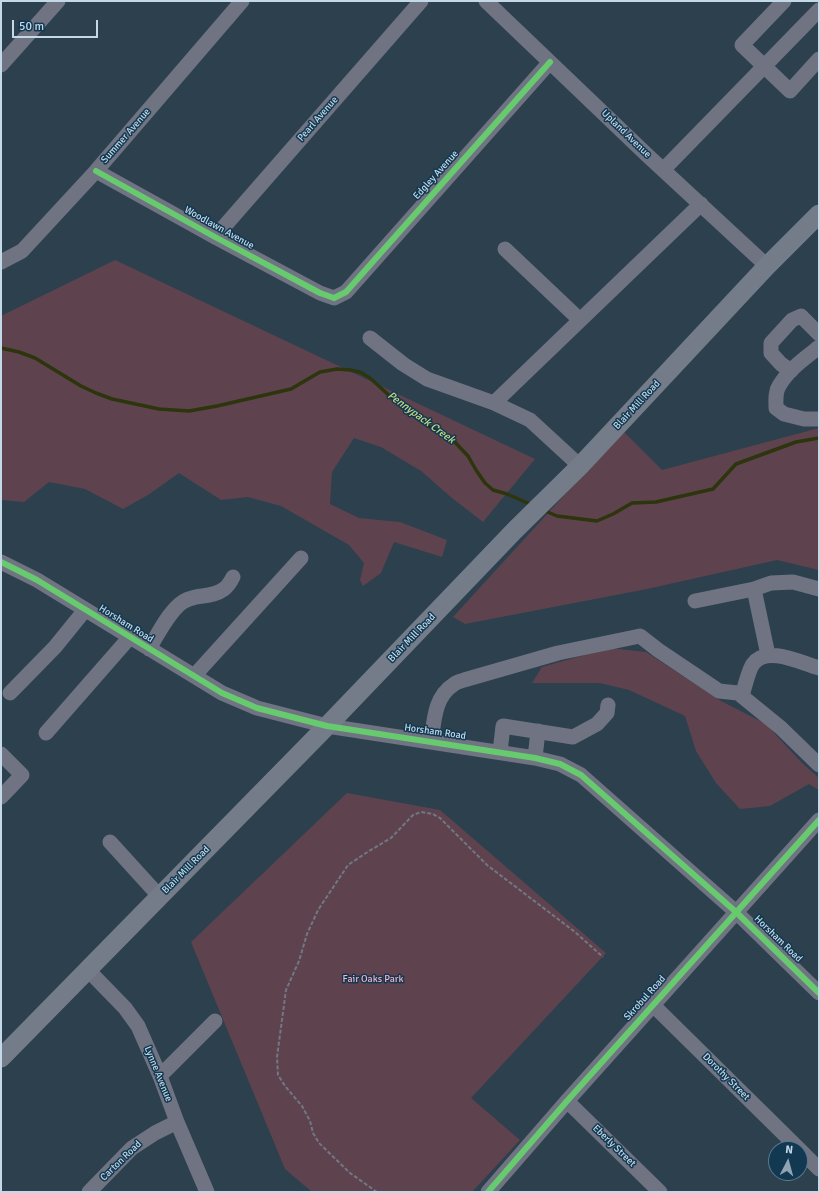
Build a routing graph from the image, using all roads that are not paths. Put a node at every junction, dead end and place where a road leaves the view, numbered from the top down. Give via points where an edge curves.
1 (58, 1) edge
2 (242, 1) edge
3 (421, 1) edge
4 (486, 1) edge
5 (784, 1) edge
6 (819, 10) edge
7 (819, 59) edge
8 (550, 62) junction
9 (1, 65) edge
10 (764, 67) junction
11 (664, 170) junction
12 (96, 171) junction
13 (701, 204) junction
14 (819, 214) edge
15 (215, 237) junction
16 (505, 249) dead end
17 (1, 262) edge
18 (767, 266) junction
19 (334, 298) joint
20 (580, 320) junction
21 (819, 334) edge
22 (370, 338) dead end
23 (819, 347) edge
24 (793, 369) junction
25 (494, 402) junction
26 (819, 419) edge
27 (580, 466) junction
28 (301, 558) dead end
29 (1, 562) edge
30 (234, 577) dead end
31 (754, 589) junction
32 (819, 589) edge
33 (695, 601) dead end
34 (85, 610) junction
35 (130, 638) junction
36 (149, 649) junction
37 (768, 655) junction
38 (819, 668) edge
39 (194, 676) junction
40 (10, 692) dead end
41 (742, 696) junction
42 (608, 705) dead end
43 (327, 726) junction
44 (538, 732) junction
45 (46, 733) dead end
46 (431, 742) junction
47 (500, 752) junction
48 (1, 754) edge
49 (535, 758) junction
50 (819, 765) edge
51 (1, 797) edge
52 (819, 820) edge
53 (110, 842) dead end
54 (160, 897) junction
55 (736, 912) junction
56 (88, 970) junction
57 (819, 993) edge
58 (653, 1005) junction
59 (215, 1021) dead end
60 (1, 1058) edge
61 (160, 1076) junction
62 (567, 1101) junction
63 (177, 1122) junction
64 (791, 1141) edge
65 (808, 1158) edge
66 (819, 1169) edge
67 (89, 1192) edge
68 (207, 1192) edge
69 (488, 1192) edge
70 (660, 1192) edge

1 - 9 street
2 - 12 street, Summer Avenue
3 - 15 street, Pearl Avenue
4 - 8 street, Upland Avenue
5 - 10 street via 742,45
6 - 10 street
7 - 10 street via 790,92
8 - 11 street, Upland Avenue
8 - 19 street, Edgley Avenue via 346,292
10 - 11 street
11 - 13 street, Upland Avenue
12 - 15 street, Woodlawn Avenue
12 - 17 street, Summer Avenue via 22,251
13 - 18 street, Upland Avenue
13 - 20 street
14 - 18 main road, Blair Mill Road
15 - 19 street, Woodlawn Avenue
16 - 20 street
18 - 27 main road, Blair Mill Road
20 - 25 street
21 - 24 street via 801,316 792,320 770,343 771,353 781,364
22 - 25 street via 402,364 427,379
23 - 24 street
24 - 26 street via 778,387 776,408 784,414 804,419
25 - 27 street via 530,420
27 - 43 main road, Blair Mill Road
28 - 39 street
29 - 34 street, Horsham Road via 37,580
30 - 36 street via 216,594 181,603 164,623
31 - 32 street via 771,583 793,582
31 - 33 street
31 - 37 street
34 - 35 street, Horsham Road
34 - 40 street via 55,646
35 - 36 street, Horsham Road
35 - 45 street
36 - 39 street, Horsham Road
37 - 38 street
37 - 41 street via 752,664
39 - 43 street, Horsham Road via 222,693 257,708
41 - 46 street via 738,693 719,691 640,636 558,653 453,684 444,692 438,703
41 - 50 street via 782,728
42 - 44 street via 607,713 597,724 573,737
43 - 46 street, Horsham Road
43 - 54 main road, Blair Mill Road
44 - 47 street via 503,726
44 - 49 street
46 - 47 street, Horsham Road
47 - 49 street, Horsham Road
48 - 51 street via 22,775
49 - 55 street, Horsham Road via 560,764 581,775
52 - 55 street, Skrobul Road
53 - 54 street
54 - 56 main road, Blair Mill Road
55 - 57 street, Horsham Road
55 - 58 street, Skrobul Road
56 - 60 main road, Blair Mill Road
56 - 61 street, Lynne Avenue via 125,1008 138,1026
58 - 62 street, Skrobul Road
58 - 64 street, Dorothy Street
59 - 61 street
61 - 63 street, Lynne Avenue
62 - 69 street, Skrobul Road
62 - 70 street, Eberly Street
63 - 67 street, Carton Road via 132,1148
63 - 68 street, Lynne Avenue
65 - 66 street, Dorothy Street

